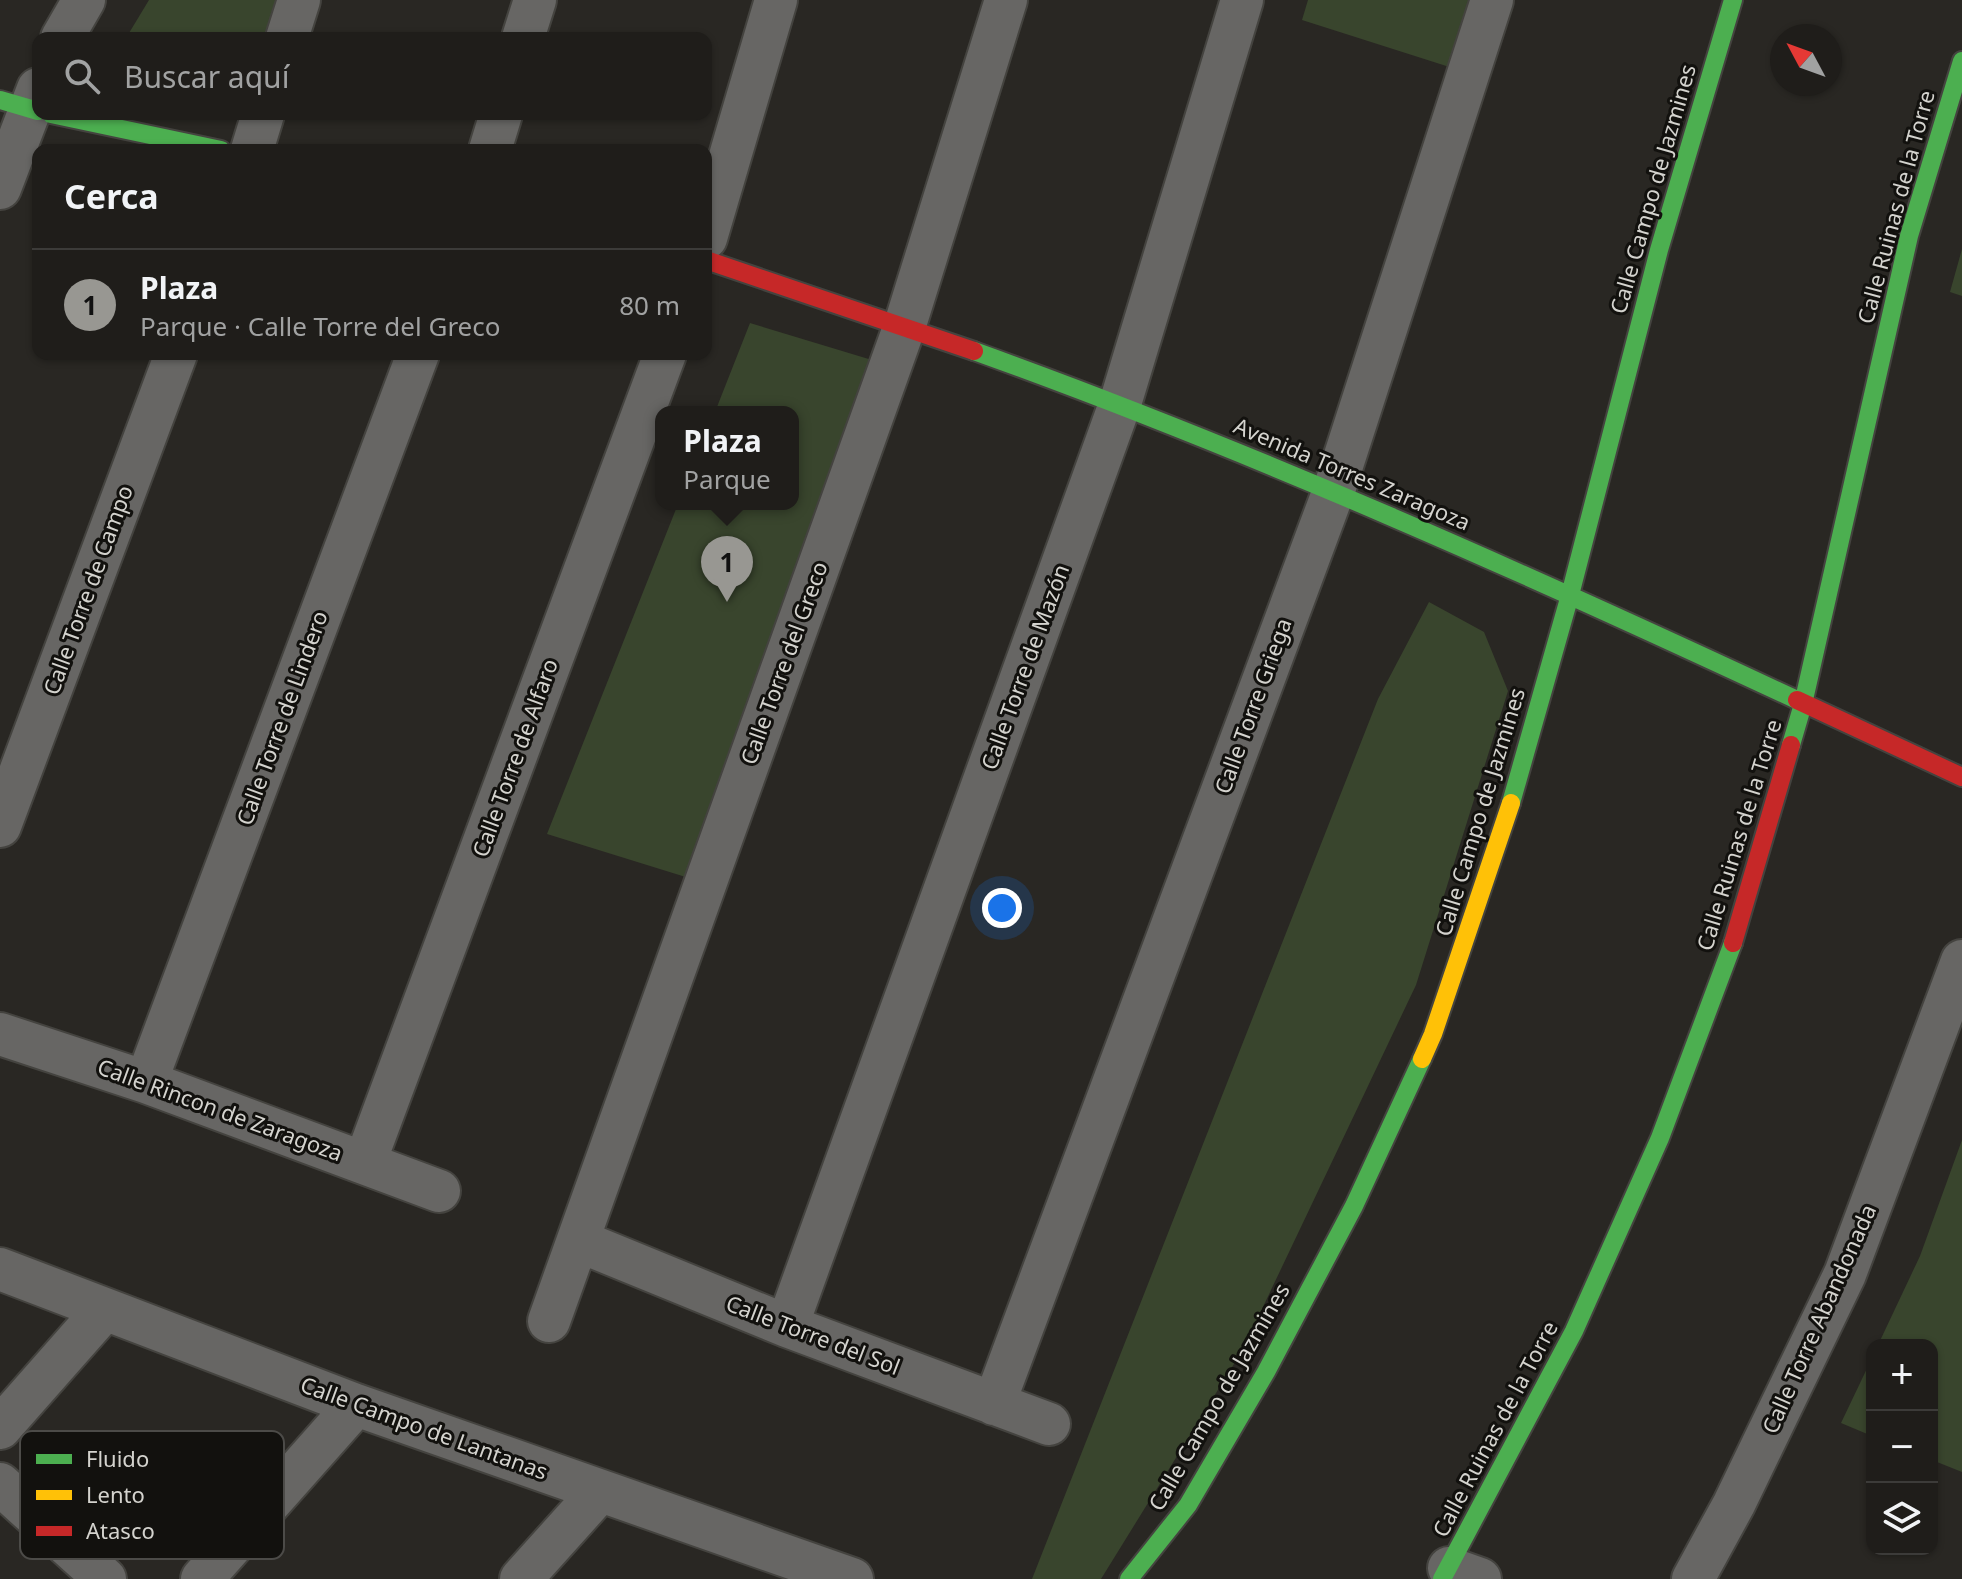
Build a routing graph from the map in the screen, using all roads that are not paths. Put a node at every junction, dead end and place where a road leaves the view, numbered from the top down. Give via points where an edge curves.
1 (84, 0) edge
2 (299, 0) edge
3 (535, 0) edge
4 (776, 0) edge
5 (1006, 0) edge
6 (1242, 0) edge
7 (1492, 0) edge
8 (1733, 0) edge
9 (65, 32) edge
10 (289, 32) edge
11 (525, 32) edge
12 (1962, 61) edge
13 (31, 105) edge
14 (94, 120) edge
15 (261, 120) edge
16 (499, 120) edge
17 (196, 144) edge
18 (254, 144) edge
19 (492, 144) edge
20 (0, 188) edge
21 (712, 218) edge
22 (712, 262) edge
23 (905, 325) junction
24 (174, 360) edge
25 (416, 360) edge
26 (663, 360) edge
27 (1120, 404) junction
28 (1334, 490) junction
29 (1570, 595) junction
30 (1803, 704) junction
31 (1962, 777) edge
32 (0, 826) edge
33 (1962, 961) edge
34 (0, 1034) edge
35 (146, 1082) junction
36 (365, 1162) junction
37 (439, 1191) dead end
38 (579, 1241) junction
39 (0, 1269) edge
40 (104, 1310) junction
41 (549, 1321) dead end
42 (787, 1326) junction
43 (994, 1404) junction
44 (356, 1405) junction
45 (1049, 1424) dead end
46 (0, 1428) edge
47 (0, 1484) edge
48 (284, 1486) edge
49 (600, 1491) junction
50 (20, 1502) edge
51 (83, 1559) edge
52 (220, 1559) edge
53 (1457, 1575) edge
54 (837, 1577) edge
55 (105, 1579) edge
56 (202, 1579) edge
57 (521, 1579) edge
58 (1129, 1579) edge
59 (1693, 1579) edge

1 - 9 street
2 - 10 street
3 - 11 street
4 - 21 street
5 - 23 street, Calle Torre del Greco
6 - 27 street, Calle Torre de Mazón
7 - 28 street, Calle Torre Griega
8 - 29 street, Calle Campo de Jazmines via 1659,250
12 - 30 street, Calle Ruinas de la Torre via 1909,236
13 - 20 street
14 - 17 street
15 - 18 street
16 - 19 street
22 - 23 street, Avenida Torres Zaragoza
23 - 27 street, Avenida Torres Zaragoza
23 - 38 street, Calle Torre del Greco
24 - 32 street, Calle Torre de Campo
25 - 35 street, Calle Torre de Lindero
26 - 36 street, Calle Torre de Alfaro
27 - 28 street, Avenida Torres Zaragoza
27 - 42 street, Calle Torre de Mazón
28 - 29 street, Avenida Torres Zaragoza
28 - 43 street, Calle Torre Griega
29 - 30 street, Avenida Torres Zaragoza
29 - 58 street, Calle Campo de Jazmines via 1501,837 1433,1034 1354,1206 1266,1372 1188,1505
30 - 31 street, Avenida Torres Zaragoza
30 - 53 street, Calle Ruinas de la Torre via 1727,962 1660,1138
33 - 59 street, Calle Torre Abandonada via 1845,1274
34 - 35 street, Calle Rincon de Zaragoza
35 - 36 street, Calle Rincon de Zaragoza
36 - 37 street, Calle Rincon de Zaragoza
38 - 41 street, Calle Torre del Greco
38 - 42 street, Calle Torre del Sol
39 - 40 street, Calle Campo de Lantanas
40 - 44 street, Calle Campo de Lantanas
40 - 46 street
42 - 43 street, Calle Torre del Sol
43 - 45 street, Calle Torre del Sol
44 - 48 street
44 - 49 street, Calle Campo de Lantanas
47 - 50 street
49 - 54 street, Calle Campo de Lantanas
49 - 57 street
51 - 55 street
52 - 56 street

